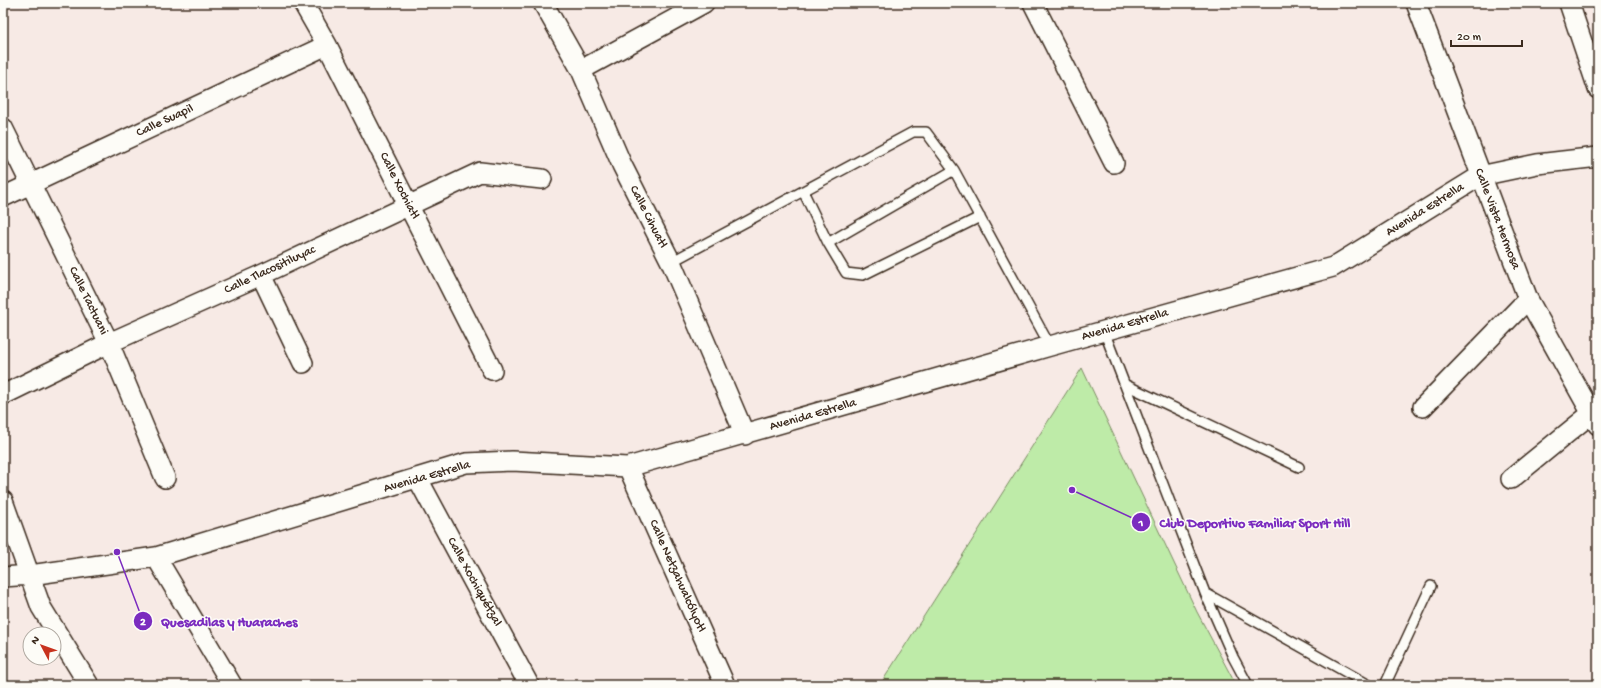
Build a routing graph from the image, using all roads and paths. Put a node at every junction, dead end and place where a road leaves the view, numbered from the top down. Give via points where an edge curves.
1 (303, 3) edge
2 (543, 3) edge
3 (704, 3) edge
4 (1033, 3) edge
5 (1416, 3) edge
6 (1568, 3) edge
7 (327, 45) junction
8 (581, 70) junction
9 (1598, 89) edge
10 (3, 128) edge
11 (1598, 157) edge
12 (1114, 162) dead end
13 (954, 170) junction
14 (1480, 176) junction
15 (542, 179) dead end
16 (31, 184) junction
17 (803, 191) junction
18 (3, 197) edge
19 (408, 204) junction
20 (980, 217) junction
21 (828, 243) junction
22 (671, 262) junction
23 (261, 275) junction
24 (1528, 299) junction
25 (1104, 331) junction
26 (109, 344) junction
27 (1050, 346) junction
28 (303, 364) dead end
29 (492, 370) dead end
30 (1126, 385) junction
31 (3, 395) edge
32 (1423, 407) dead end
33 (1595, 419) edge
34 (745, 435) junction
35 (628, 467) junction
36 (1299, 467) dead end
37 (165, 478) dead end
38 (418, 479) junction
39 (1510, 479) dead end
40 (3, 501) edge
41 (156, 557) junction
42 (30, 575) junction
43 (3, 577) edge
44 (1431, 586) dead end
45 (1205, 593) junction
46 (89, 685) edge
47 (232, 685) edge
48 (529, 685) edge
49 (726, 685) edge
50 (1248, 685) edge
51 (1368, 685) edge
52 (1385, 685) edge

1 - 7 street, Calle Xochiatl
2 - 8 street, Calle Cihuatl
3 - 8 street
4 - 12 street
5 - 14 street, Calle Vista Hermosa
6 - 9 street
7 - 16 street, Calle Suapil
7 - 19 street, Calle Xochiatl
8 - 22 street, Calle Cihuatl via 622,165
10 - 16 street, Calle Tactuani
11 - 14 street, Avenida Estrella via 1537,164
13 - 17 lane via 926,132 912,132
13 - 20 lane
13 - 21 lane
14 - 24 street, Calle Vista Hermosa
14 - 25 street, Avenida Estrella via 1333,267
15 - 19 street, Calle Tlacositiluyac via 480,172
16 - 18 street, Calle Suapil
16 - 26 street, Calle Tactuani
17 - 21 lane
17 - 22 lane
19 - 23 street, Calle Tlacositiluyac
19 - 29 street, Calle Xochiatl
20 - 21 lane via 863,275 846,273
20 - 27 lane
22 - 34 street, Calle Cihuatl
23 - 26 street, Calle Tlacositiluyac
23 - 28 street
24 - 32 street
24 - 33 street, Calle Vista Hermosa
25 - 27 street, Avenida Estrella
25 - 30 lane
26 - 31 street, Calle Tlacositiluyac
26 - 37 street, Calle Tactuani
27 - 34 street, Avenida Estrella
30 - 36 lane
30 - 45 lane
33 - 39 street
34 - 35 street, Avenida Estrella
35 - 38 street, Avenida Estrella via 512,461 466,464
35 - 49 street, Calle Netzahualcólyotl
38 - 41 street, Avenida Estrella
38 - 48 street, Calle Xochiquétzal
40 - 42 street
41 - 42 street, Avenida Estrella
41 - 47 street
42 - 43 street, Avenida Estrella
42 - 46 street via 42,607
44 - 52 lane
45 - 50 lane
45 - 51 lane

